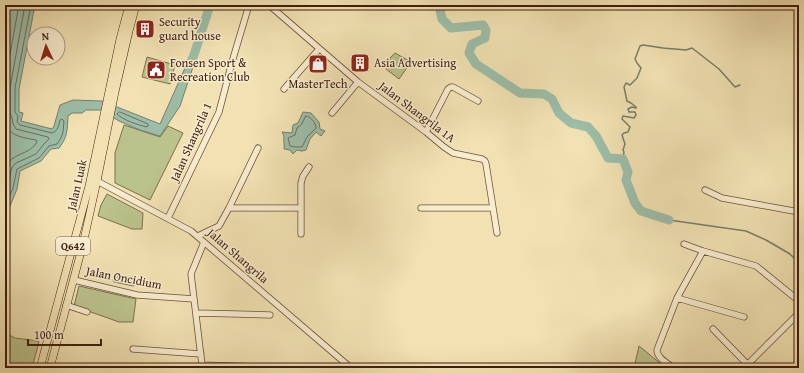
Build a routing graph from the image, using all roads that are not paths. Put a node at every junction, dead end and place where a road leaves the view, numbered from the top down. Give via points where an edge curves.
1 (129, 5) edge
2 (136, 5) edge
3 (249, 5) edge
4 (269, 5) edge
5 (319, 49) junction
6 (358, 82) junction
7 (284, 89) dead end
8 (112, 91) junction
9 (478, 101) dead end
10 (332, 113) dead end
11 (105, 124) junction
12 (426, 132) junction
13 (258, 148) dead end
14 (308, 167) dead end
15 (97, 181) junction
16 (705, 190) dead end
17 (229, 208) junction
18 (300, 208) junction
19 (420, 208) dead end
20 (493, 208) junction
21 (799, 212) edge
22 (168, 218) junction
23 (497, 233) dead end
24 (301, 234) dead end
25 (198, 236) junction
26 (204, 242) junction
27 (684, 244) dead end
28 (703, 251) junction
29 (74, 280) junction
30 (677, 298) junction
31 (194, 299) junction
32 (799, 301) edge
33 (66, 305) junction
34 (87, 312) dead end
35 (196, 313) junction
36 (799, 313) edge
37 (270, 316) dead end
38 (744, 317) dead end
39 (713, 329) dead end
40 (133, 350) dead end
41 (201, 354) junction
42 (202, 366) edge
43 (746, 366) edge
44 (40, 368) edge
45 (50, 368) edge
46 (299, 368) edge
47 (351, 368) edge
48 (674, 368) edge

1 - 8 main road, Jalan Luak / Q642 via 120,39
2 - 8 main road, Jalan Luak / Q642
3 - 22 street, Jalan Shangrila 1 via 219,112
4 - 5 street, Jalan Shangrila 1A
5 - 6 street, Jalan Shangrila 1A
5 - 7 street
6 - 10 street
6 - 12 street, Jalan Shangrila 1A
8 - 11 main road, Jalan Luak / Q642
9 - 12 street via 451,87
11 - 15 main road, Jalan Luak / Q642
11 - 44 main road, Jalan Luak / Q642
12 - 20 street, Jalan Shangrila 1A via 453,152 485,161
13 - 17 street
14 - 18 street via 301,183
15 - 22 street, Jalan Shangrila
15 - 29 main road, Jalan Luak / Q642
16 - 21 street via 722,198
17 - 18 street
17 - 25 street via 219,226
18 - 24 street
19 - 20 street
20 - 23 street, Jalan Shangrila 1A
22 - 25 street, Jalan Shangrila
25 - 26 street, Jalan Shangrila
26 - 31 street via 191,274
26 - 47 street, Jalan Shangrila
27 - 28 street
28 - 30 street
28 - 32 street via 756,266
29 - 31 street, Jalan Oncidium via 137,295
29 - 33 main road, Jalan Luak / Q642
30 - 38 street
30 - 48 street via 657,350 659,357
31 - 35 street
33 - 34 street
33 - 45 main road, Jalan Luak / Q642
35 - 37 street
35 - 41 street
36 - 43 street
39 - 43 street
40 - 41 street
41 - 42 street
42 - 46 street

